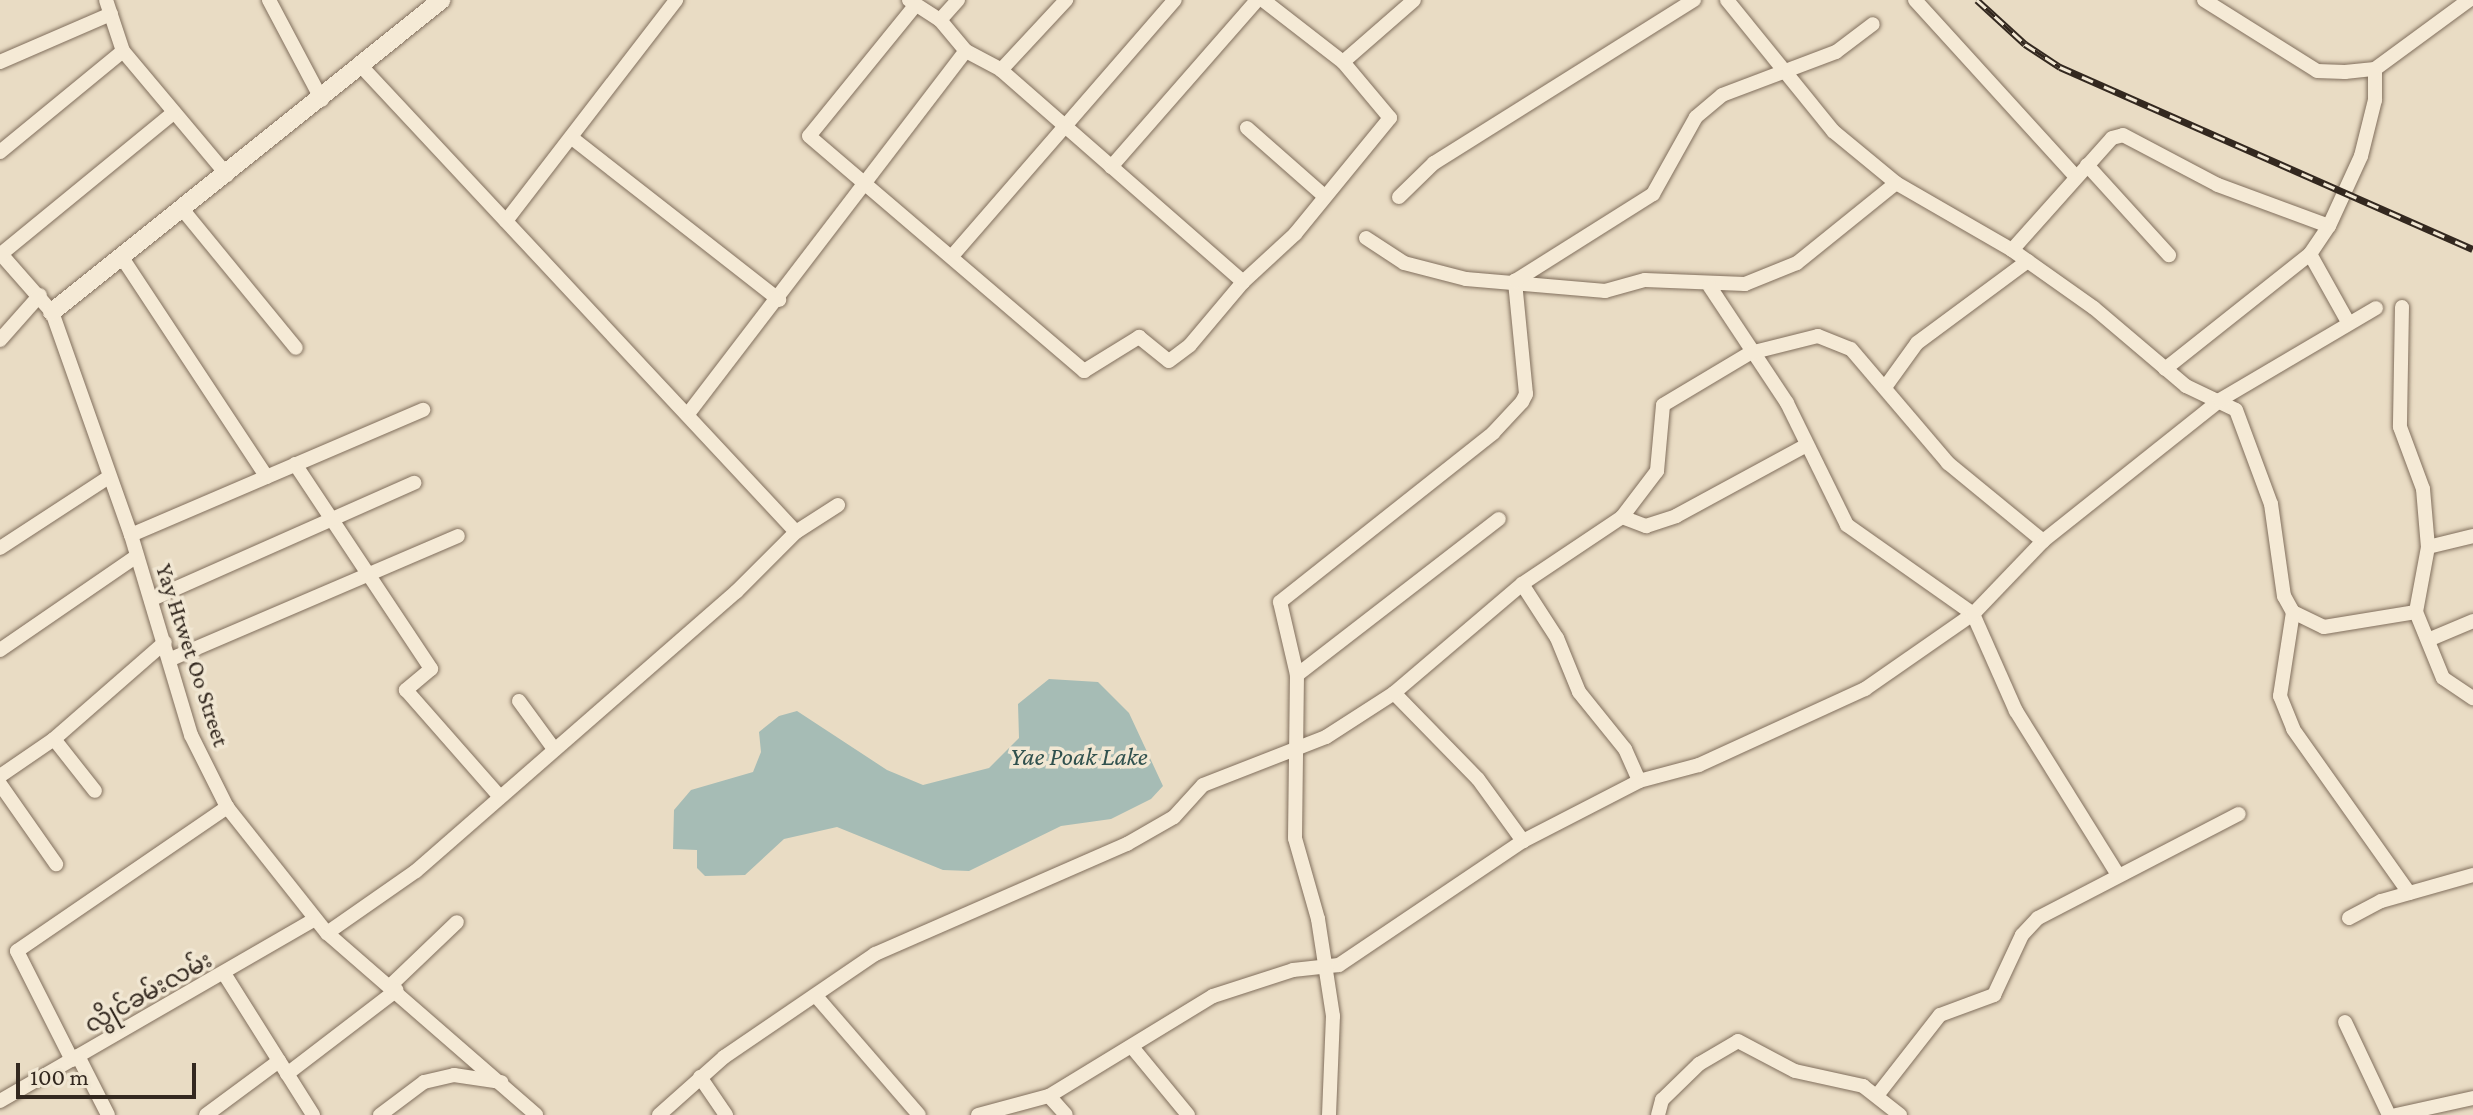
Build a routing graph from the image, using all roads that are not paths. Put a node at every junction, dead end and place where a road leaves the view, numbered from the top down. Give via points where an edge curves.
1 (269, 0) edge
2 (442, 0) edge
3 (676, 0) edge
4 (958, 0) edge
5 (1066, 0) edge
6 (1175, 0) edge
7 (1257, 0) edge
8 (1263, 0) edge
9 (1414, 0) edge
10 (1694, 0) edge
11 (1727, 0) edge
12 (1915, 0) edge
13 (2204, 0) edge
14 (2469, 0) edge
15 (911, 4) edge
16 (108, 7) edge
17 (940, 20) junction
18 (1873, 24) dead end
19 (123, 51) junction
20 (966, 51) junction
21 (0, 62) edge
22 (1343, 62) junction
23 (362, 67) junction
24 (2375, 69) junction
25 (1001, 70) junction
26 (1783, 72) junction
27 (322, 100) junction
28 (172, 114) junction
29 (1063, 127) junction
30 (1247, 128) dead end
31 (572, 138) junction
32 (1, 151) edge
33 (2087, 165) junction
34 (1111, 167) junction
35 (227, 175) junction
36 (2076, 177) junction
37 (1896, 183) junction
38 (865, 185) junction
39 (1324, 196) junction
40 (1399, 197) dead end
41 (183, 210) junction
42 (506, 221) junction
43 (2329, 226) junction
44 (1366, 238) dead end
45 (2012, 250) junction
46 (0, 253) edge
47 (2310, 254) junction
48 (953, 255) junction
49 (2169, 255) dead end
50 (123, 259) junction
51 (2028, 261) junction
52 (1515, 281) junction
53 (1243, 282) junction
54 (1710, 287) junction
55 (40, 295) junction
56 (779, 300) junction
57 (2402, 307) dead end
58 (2376, 308) dead end
59 (52, 312) junction
60 (2348, 322) junction
61 (0, 340) edge
62 (296, 348) dead end
63 (1750, 353) junction
64 (2165, 369) junction
65 (1886, 386) junction
66 (2220, 400) junction
67 (423, 410) dead end
68 (688, 414) junction
69 (1807, 445) junction
70 (295, 464) junction
71 (109, 477) junction
72 (267, 477) junction
73 (414, 483) dead end
74 (838, 505) dead end
75 (1622, 517) junction
76 (1499, 519) dead end
77 (331, 520) junction
78 (796, 532) junction
79 (131, 535) junction
80 (458, 536) dead end
81 (2473, 536) edge
82 (2043, 541) junction
83 (2428, 547) junction
84 (0, 548) edge
85 (137, 556) junction
86 (367, 575) junction
87 (1522, 584) junction
88 (152, 599) junction
89 (2293, 612) junction
90 (2416, 612) junction
91 (1973, 614) junction
92 (2473, 621) edge
93 (2428, 640) junction
94 (165, 642) junction
95 (0, 650) edge
96 (171, 659) junction
97 (1297, 675) junction
98 (1394, 693) junction
99 (2473, 698) edge
100 (519, 701) dead end
101 (54, 739) junction
102 (1296, 745) junction
103 (554, 749) junction
104 (0, 776) edge
105 (1639, 781) junction
106 (0, 784) edge
107 (95, 791) dead end
108 (500, 797) junction
109 (227, 807) junction
110 (2239, 814) dead end
111 (1523, 841) junction
112 (56, 864) dead end
113 (2118, 875) junction
114 (2473, 875) edge
115 (2409, 893) junction
116 (2349, 918) dead end
117 (315, 919) junction
118 (457, 922) dead end
119 (327, 933) junction
120 (1324, 965) junction
121 (225, 975) junction
122 (394, 988) junction
123 (816, 996) junction
124 (2345, 1022) dead end
125 (1132, 1047) junction
126 (75, 1058) junction
127 (283, 1068) junction
128 (700, 1077) junction
129 (501, 1082) junction
130 (1879, 1093) junction
131 (1049, 1096) junction
132 (2473, 1098) edge
133 (0, 1101) edge
134 (108, 1115) edge
135 (206, 1115) edge
136 (313, 1115) edge
137 (380, 1115) edge
138 (536, 1115) edge
139 (659, 1115) edge
140 (726, 1115) edge
141 (919, 1115) edge
142 (978, 1115) edge
143 (1066, 1115) edge
144 (1188, 1115) edge
145 (1329, 1115) edge
146 (1658, 1115) edge
147 (1900, 1115) edge
148 (2389, 1115) edge
149 (2396, 1115) edge

1 - 27 street
2 - 23 street
3 - 31 street
4 - 17 street
5 - 25 street
6 - 29 street
7 - 34 street
8 - 22 street
9 - 22 street
10 - 40 street via 1434,163
11 - 26 street
12 - 36 street
13 - 24 street via 2317,71
14 - 24 street
15 - 17 street
15 - 38 street via 810,130 817,146
16 - 19 street
16 - 21 street
17 - 20 street
18 - 26 street via 1836,52
19 - 28 street
19 - 32 street
20 - 25 street
20 - 38 street
22 - 39 street via 1390,118
23 - 27 street
23 - 42 street
24 - 43 street via 2375,100 2361,156
25 - 29 street
26 - 37 street via 1833,131
26 - 52 street via 1722,95 1706,107 1653,194
27 - 35 street
28 - 35 street
28 - 46 street
29 - 34 street
29 - 48 street
30 - 39 street
31 - 42 street
31 - 56 street
33 - 36 street
33 - 43 street via 2112,138 2131,137 2218,185
33 - 49 street
34 - 53 street
35 - 41 street
36 - 45 street
37 - 45 street
37 - 54 street via 1777,274
38 - 48 street
38 - 56 street
39 - 53 street via 1295,234
41 - 50 street
41 - 62 street
42 - 68 street
43 - 47 street
44 - 52 street via 1404,263 1466,279
45 - 51 street
46 - 55 street, Yay Htwet Oo Street
47 - 60 street
47 - 64 street
48 - 53 street via 1084,371 1139,337 1169,361 1190,345
50 - 59 street
50 - 72 street
51 - 64 street
51 - 65 street via 1917,343
52 - 54 street via 1605,291 1645,280
52 - 97 street via 1526,394 1522,402 1493,433 1284,597 1280,607
54 - 63 street
55 - 59 street, Yay Htwet Oo Street
55 - 61 street
56 - 68 street
57 - 83 street via 2400,427 2423,489
58 - 60 street
59 - 71 street, Yay Htwet Oo Street
60 - 66 street
63 - 65 street via 1818,336 1829,338 1851,349
63 - 69 street via 1787,403
63 - 75 street via 1663,405 1657,471
64 - 66 street via 2186,386
65 - 82 street via 1948,463
66 - 82 street
66 - 89 street via 2236,410 2249,435 2271,504 2284,596
67 - 70 street
68 - 78 street
69 - 75 street via 1676,516 1646,526
69 - 91 street via 1847,525
70 - 72 street
70 - 77 street
71 - 79 street, Yay Htwet Oo Street
71 - 84 street
72 - 79 street
73 - 77 street
74 - 78 street
75 - 87 street
76 - 97 street
77 - 86 street
77 - 88 street
78 - 103 street via 736,592
79 - 85 street, Yay Htwet Oo Street
80 - 86 street
81 - 83 street
82 - 91 street
83 - 90 street
85 - 88 street, Yay Htwet Oo Street
85 - 95 street
86 - 96 street
86 - 108 street via 431,669 406,690
87 - 98 street
87 - 105 street via 1557,638 1579,692 1625,749
88 - 94 street, Yay Htwet Oo Street
89 - 90 street via 2324,627
89 - 115 street via 2280,696 2293,729
90 - 93 street
91 - 105 street via 1865,689 1699,765
91 - 113 street via 2016,711
92 - 93 street
93 - 99 street via 2443,678
94 - 96 street, Yay Htwet Oo Street
94 - 101 street
96 - 109 street, Yay Htwet Oo Street via 191,735
97 - 102 street
98 - 102 street via 1326,737
98 - 111 street via 1478,779
100 - 103 street
101 - 104 street
101 - 107 street
102 - 120 street via 1295,838 1318,919
102 - 123 street via 1203,785 1174,817 1127,844 875,954
103 - 108 street
105 - 111 street
106 - 112 street
108 - 119 street via 416,871
109 - 117 street, Yay Htwet Oo Street
109 - 126 street via 17,951
110 - 113 street
111 - 120 street via 1339,965
113 - 130 street via 2038,918 2022,935 1994,995 1940,1015
114 - 115 street
115 - 116 street
117 - 119 street, Yay Htwet Oo Street
117 - 121 street, လွိုင်ခမ်းလမ်း
118 - 122 street
119 - 122 street, Yay Htwet Oo Street
120 - 125 street via 1213,996
120 - 145 street via 1333,1016
121 - 126 street, လွိုင်ခမ်းလမ်း
121 - 127 street
122 - 127 street
122 - 129 street, Yay Htwet Oo Street
123 - 128 street
123 - 141 street
124 - 148 street
125 - 131 street
125 - 144 street
126 - 133 street, လွိုင်ခမ်းလမ်း
126 - 134 street
127 - 135 street
127 - 136 street
128 - 139 street
128 - 140 street
129 - 137 street via 454,1075 424,1082
129 - 138 street, Yay Htwet Oo Street
130 - 146 street via 1795,1071 1738,1041 1699,1064 1662,1100
130 - 147 street
131 - 142 street
131 - 143 street
132 - 149 street

